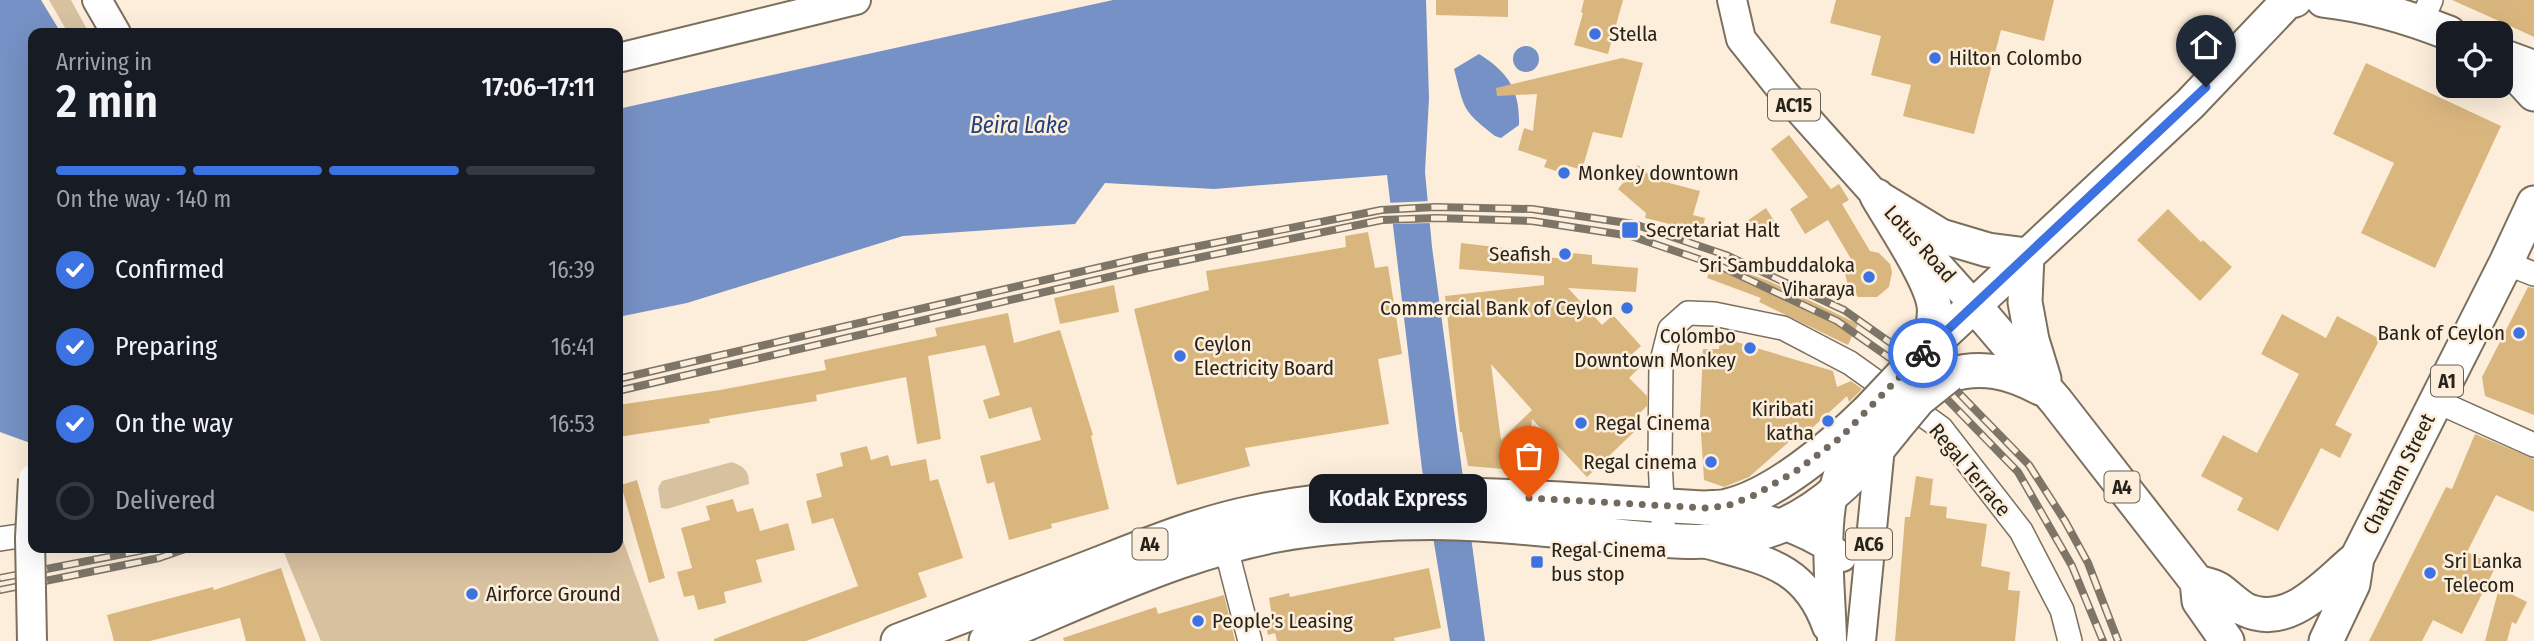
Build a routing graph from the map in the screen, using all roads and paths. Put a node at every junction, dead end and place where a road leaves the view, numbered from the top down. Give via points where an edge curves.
1 (97, 0) edge
2 (856, 0) edge
3 (1732, 0) edge
4 (2323, 0) edge
5 (2289, 1) edge
6 (2434, 18) edge
7 (113, 28) edge
8 (623, 57) edge
9 (2513, 59) edge
10 (2534, 65) edge
11 (2513, 70) edge
12 (2534, 94) edge
13 (1877, 196) junction
14 (2534, 203) edge
15 (2027, 255) junction
16 (2520, 268) edge
17 (1974, 305) junction
18 (1925, 352) junction
19 (2047, 391) junction
20 (2436, 401) junction
21 (1880, 429) junction
22 (2534, 445) edge
23 (1833, 493) junction
24 (1661, 505) junction
25 (1727, 506) junction
26 (1415, 509) junction
27 (1477, 510) junction
28 (1784, 525) junction
29 (28, 535) edge
30 (0, 539) edge
31 (1664, 541) junction
32 (1704, 543) junction
33 (1828, 546) junction
34 (1226, 548) junction
35 (30, 553) edge
36 (2357, 558) junction
37 (1866, 577) junction
38 (2197, 582) junction
39 (2278, 615) joint
40 (32, 641) edge
41 (898, 641) edge
42 (986, 641) edge
43 (1250, 641) edge
44 (1832, 641) edge
45 (1861, 641) edge
46 (2070, 641) edge
47 (2227, 641) edge
48 (2326, 641) edge

1 - 7 main road
2 - 8 main road
3 - 13 main road, Lotus Road / AC15 via 1741,38
4 - 6 highway
5 - 15 highway via 2190,104
9 - 10 main road
11 - 12 highway
13 - 15 highway via 1941,236 1988,250
13 - 17 main road, Lotus Road / AC15
13 - 18 highway via 1929,287 1934,322
14 - 16 highway, Chatham Street / A1
15 - 17 highway
15 - 19 highway via 2025,302
16 - 20 highway, Chatham Street / A1
17 - 18 highway
17 - 19 highway, Lotus Road / A4
18 - 21 highway, bridge
19 - 21 highway, bridge via 2018,376 1990,369 1968,370 1949,375
19 - 38 highway, Lotus Road / A4
20 - 22 street
20 - 36 highway, Chatham Street / A1
21 - 23 highway
21 - 25 highway via 1830,446 1755,495
21 - 37 main road, AC6
23 - 28 highway
23 - 33 main road, AC6
24 - 25 highway, A4
24 - 27 highway, A4
24 - 31 street
24 - 46 street, Regal Terrace via 1661,365 1670,329 1688,313 1783,328 1850,363 1941,428 2021,531 2062,610
25 - 28 main road
26 - 27 highway, A4
26 - 34 highway, A4
26 - 41 highway, A4 via 1308,503 1250,513 1190,529
27 - 31 highway, A4
28 - 32 highway
28 - 33 main road
29 - 30 street
31 - 32 highway, A4
32 - 44 main road via 1779,567 1803,583 1819,606
33 - 37 main road
33 - 44 main road, AC6
34 - 42 highway, A4 via 1156,571
34 - 43 street
35 - 40 main road, bridge
36 - 39 highway, Chatham Street / A1 via 2309,598
36 - 48 highway, Chatham Street / A1 via 2353,584
37 - 45 main road, AC6
38 - 39 highway, Lotus Road / A4 via 2216,587 2253,612
38 - 47 highway, Lotus Road / A4 via 2199,601

